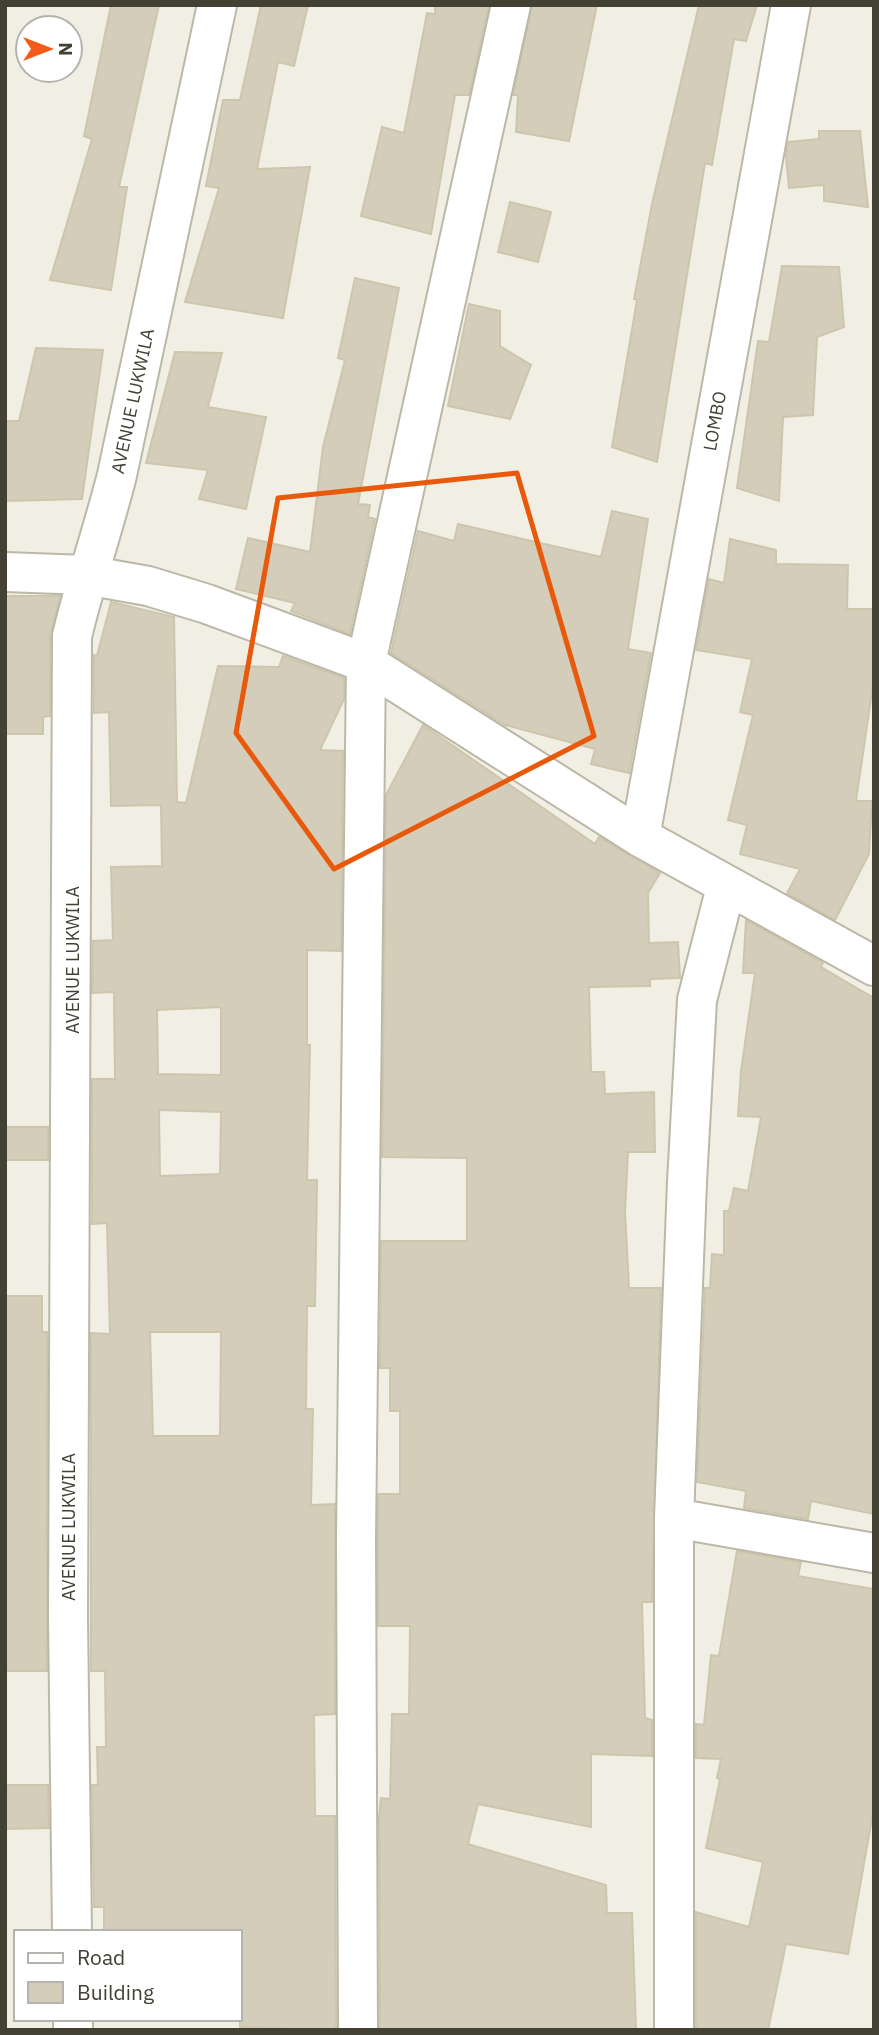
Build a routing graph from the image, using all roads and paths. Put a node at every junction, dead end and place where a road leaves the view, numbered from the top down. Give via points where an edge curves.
1 (217, 5) edge
2 (511, 5) edge
3 (791, 5) edge
4 (5, 572) edge
5 (86, 575) junction
6 (366, 663) junction
7 (640, 837) junction
8 (726, 887) junction
9 (874, 966) edge
10 (674, 1518) junction
11 (874, 1553) edge
12 (72, 1930) edge
13 (358, 2030) edge
14 (674, 2030) edge

1 - 5 street, AVENUE LUKWILA via 117,475 101,539
2 - 6 street
3 - 7 street, LOMBO
4 - 5 street
5 - 6 street via 148,586 207,604
5 - 12 street, AVENUE LUKWILA via 72,636 68,1618
6 - 7 street
6 - 13 street via 356,1539
7 - 8 street
8 - 9 street
8 - 10 street via 696,1000
10 - 11 street
10 - 14 street

